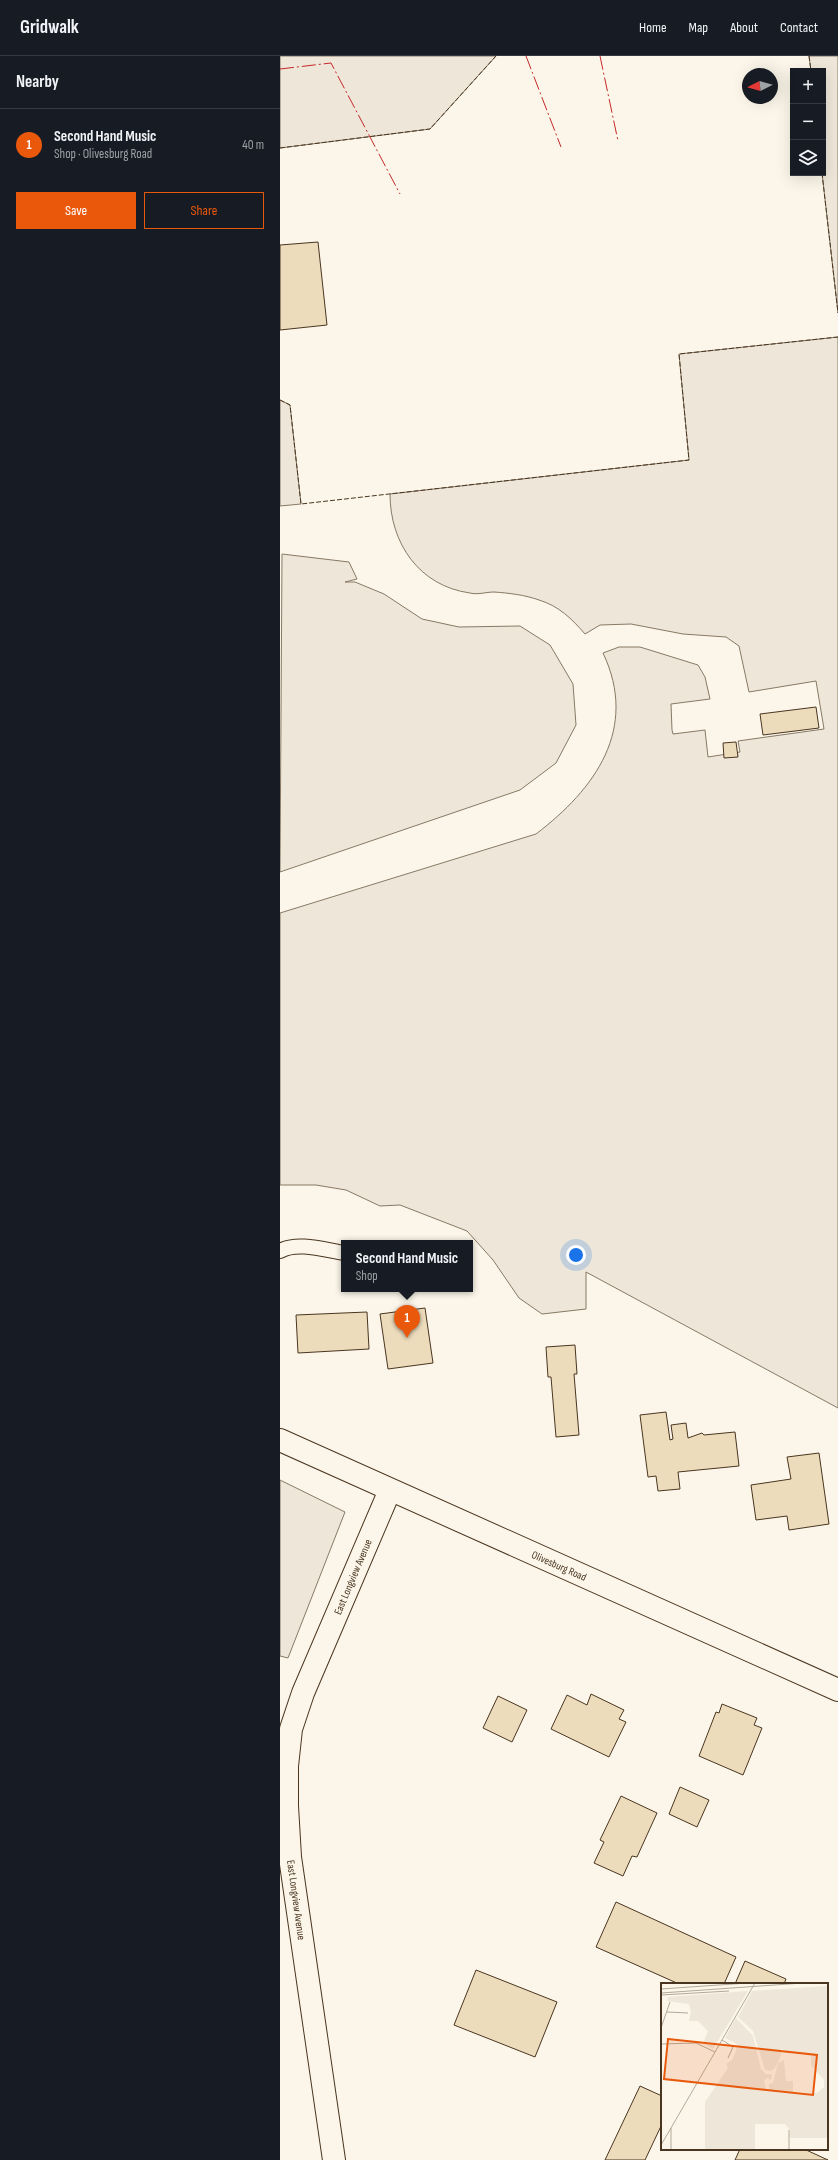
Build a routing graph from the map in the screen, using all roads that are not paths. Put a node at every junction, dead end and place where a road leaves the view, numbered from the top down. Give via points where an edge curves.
1 (280, 1252) edge
2 (341, 1252) edge
3 (280, 1440) edge
4 (390, 1490) junction
5 (838, 1690) edge
6 (334, 2160) edge

1 - 2 lane via 285,1248 304,1247
3 - 4 main road, Olivesburg Road
4 - 5 main road, Olivesburg Road
4 - 6 main road, East Longview Avenue via 303,1693 291,1729 287,1766 290,1857

